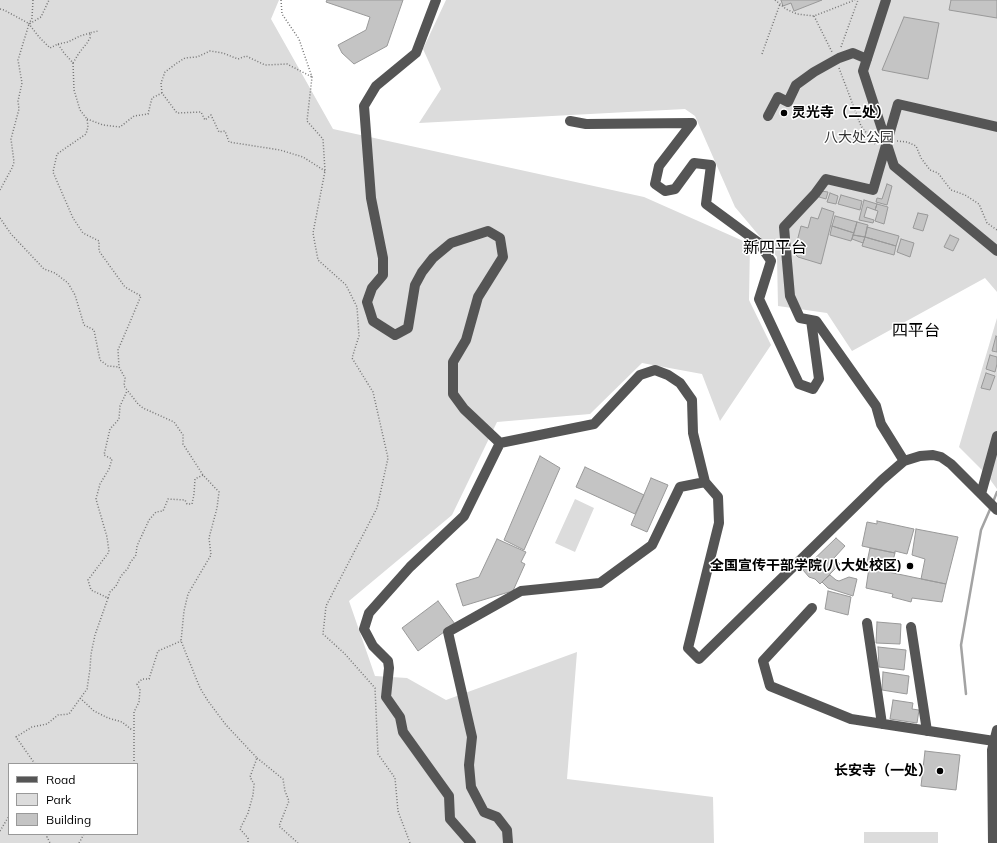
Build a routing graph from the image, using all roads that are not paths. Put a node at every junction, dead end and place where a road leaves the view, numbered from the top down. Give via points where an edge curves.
1 (436, 0) edge
2 (886, 0) edge
3 (867, 58) junction
4 (768, 116) dead end
5 (570, 121) dead end
6 (997, 127) edge
7 (889, 146) junction
8 (997, 251) edge
9 (810, 320) junction
10 (997, 436) edge
11 (500, 443) junction
12 (904, 461) junction
13 (705, 482) junction
14 (981, 494) junction
15 (993, 507) edge
16 (812, 608) dead end
17 (867, 623) dead end
18 (911, 627) dead end
19 (882, 724) junction
20 (997, 730) edge
21 (927, 731) junction
22 (994, 741) junction
23 (471, 843) edge
24 (508, 843) edge
25 (993, 843) edge

1 - 11 street via 416,54 376,86 364,106 371,198 383,258 383,275 372,288 367,302 373,321 395,335 408,328 415,285 433,258 451,243 488,231 500,238 503,257 478,297 466,340 453,362 452,394
2 - 3 street
3 - 4 street via 853,53 814,72 796,85 788,102 778,97
3 - 7 street via 863,71
5 - 9 street via 586,124 692,123 660,166 655,184 665,191 675,189 694,163 711,165 706,204 760,243 771,261 759,299 799,384 813,389 819,379
6 - 7 street via 898,104
7 - 8 street via 894,166
7 - 9 street via 873,190 826,179 784,227 790,296 800,318
9 - 12 street via 816,321 876,406 881,424
10 - 14 street
11 - 13 street via 594,424 640,375 655,370 680,383 692,400 693,433
11 - 23 street via 464,516 410,567 369,613 364,630 373,646 388,661 386,697 400,717 403,732 450,796 450,819
12 - 13 street via 699,659 688,648 719,523 718,497
12 - 14 street via 933,455 941,457
13 - 24 street via 680,487 652,545 600,583 521,591 448,632 472,737 469,765 471,787 484,812 496,817 507,830
14 - 15 street
16 - 19 street via 763,661 770,686 851,719
17 - 19 street
18 - 21 street
19 - 21 street
20 - 22 street
21 - 22 street
22 - 25 street

